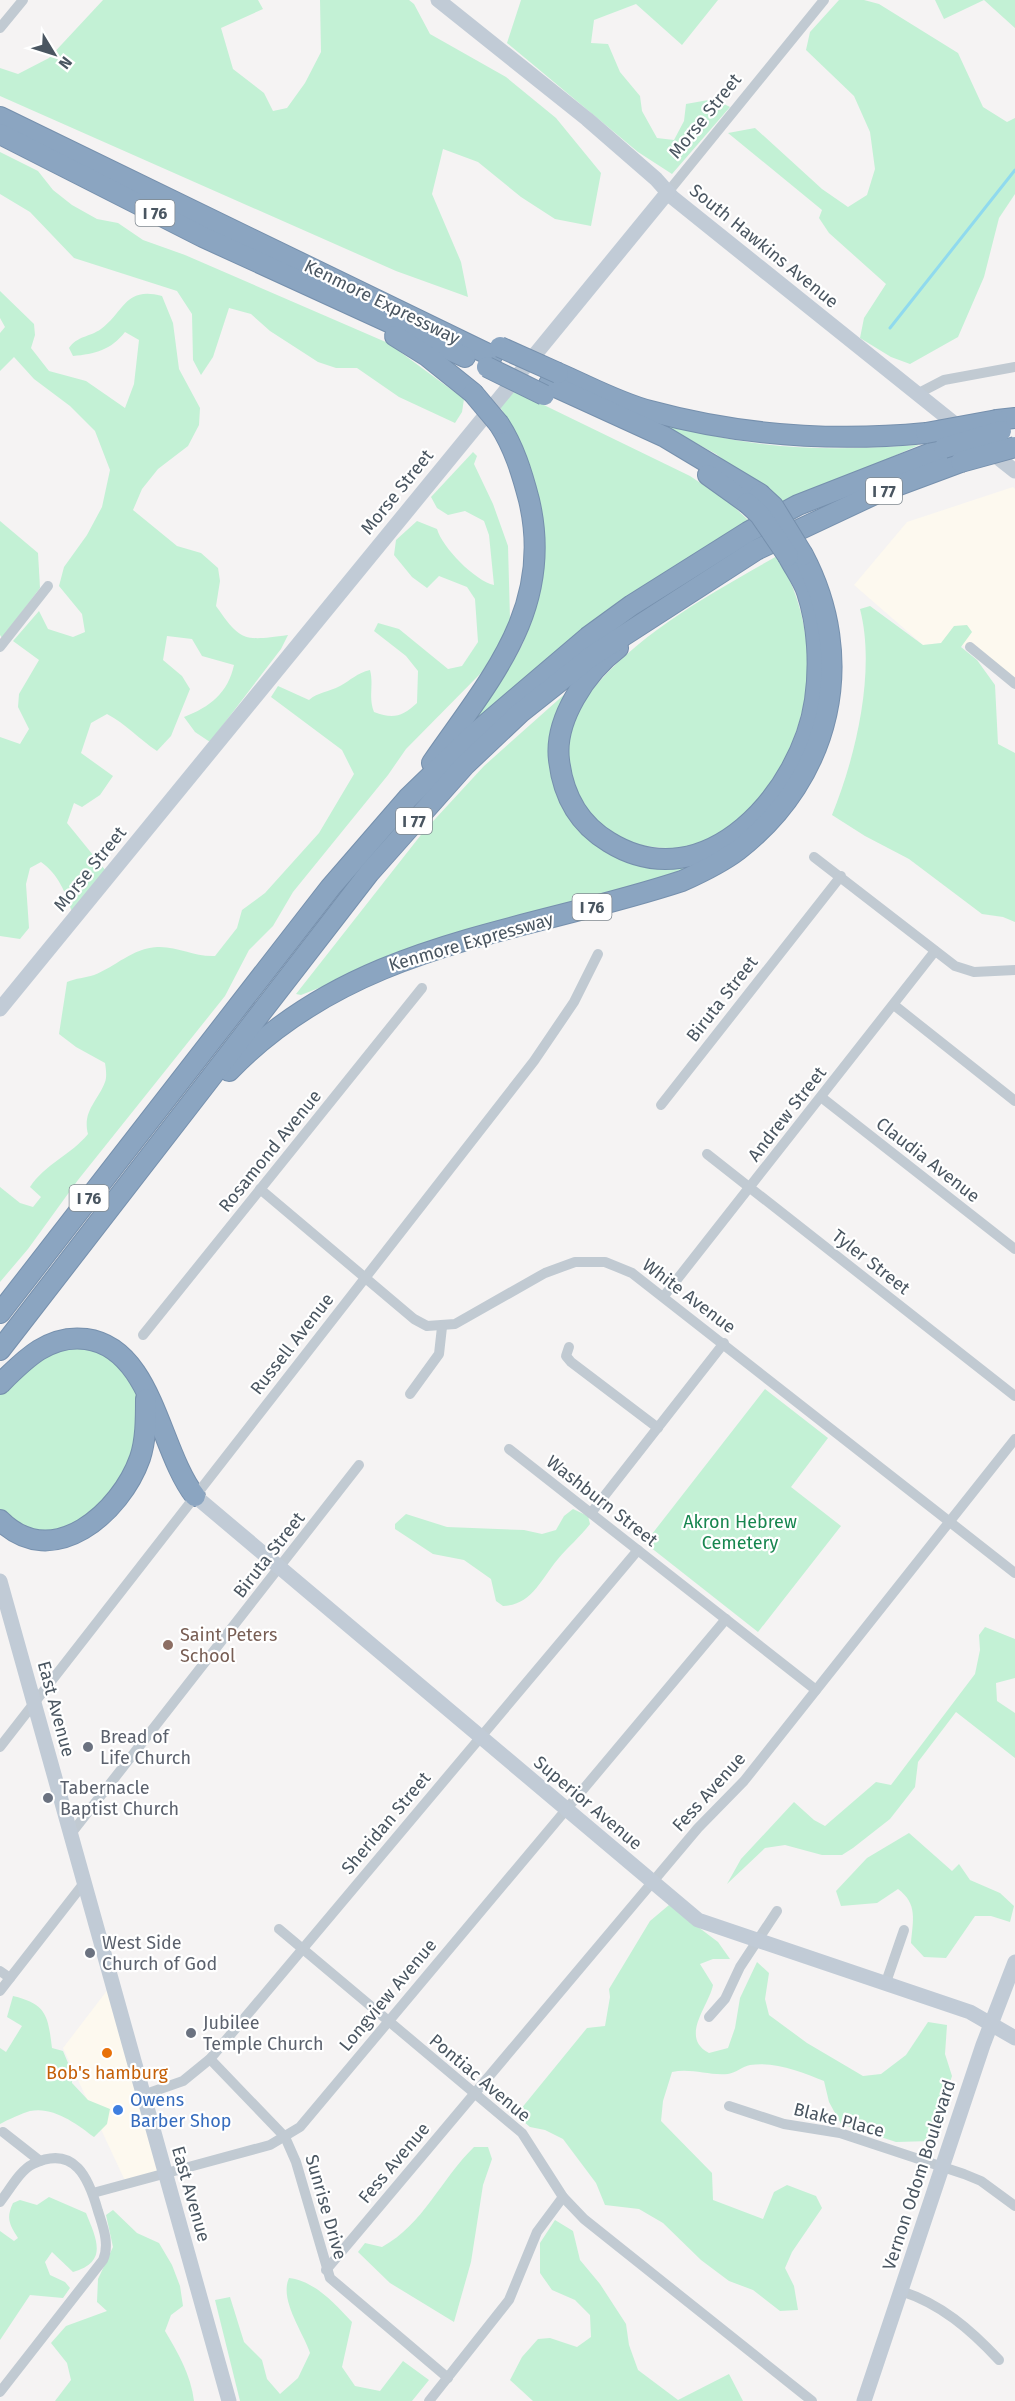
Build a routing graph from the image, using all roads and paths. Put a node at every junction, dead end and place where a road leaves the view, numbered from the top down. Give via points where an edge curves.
1 (23, 0) edge
2 (438, 0) edge
3 (824, 0) edge
4 (0, 28) edge
5 (0, 117) edge
6 (0, 135) edge
7 (668, 192) junction
8 (313, 287) junction
9 (493, 357) junction
10 (1015, 368) edge
11 (550, 384) junction
12 (917, 394) junction
13 (1010, 428) edge
14 (1015, 471) edge
15 (795, 555) junction
16 (719, 574) junction
17 (48, 586) dead end
18 (0, 647) edge
19 (970, 647) dead end
20 (1015, 684) edge
21 (408, 798) junction
22 (814, 857) dead end
23 (841, 876) junction
24 (935, 951) junction
25 (598, 954) dead end
26 (1015, 970) edge
27 (422, 988) dead end
28 (894, 1005) junction
29 (0, 1009) edge
30 (821, 1097) junction
31 (1015, 1101) edge
32 (661, 1106) dead end
33 (170, 1131) junction
34 (707, 1154) dead end
35 (750, 1188) junction
36 (260, 1189) junction
37 (1015, 1249) edge
38 (365, 1278) junction
39 (664, 1296) junction
40 (0, 1313) edge
41 (442, 1327) junction
42 (143, 1335) dead end
43 (724, 1344) junction
44 (569, 1347) dead end
45 (0, 1350) edge
46 (0, 1384) edge
47 (145, 1391) junction
48 (410, 1394) dead end
49 (1015, 1396) edge
50 (658, 1428) junction
51 (1015, 1439) edge
52 (509, 1449) dead end
53 (359, 1465) dead end
54 (195, 1496) junction
55 (591, 1513) junction
56 (0, 1520) edge
57 (950, 1522) junction
58 (638, 1550) junction
59 (279, 1568) junction
60 (1015, 1573) edge
61 (0, 1581) edge
62 (726, 1619) junction
63 (816, 1690) junction
64 (34, 1704) junction
65 (480, 1738) junction
66 (0, 1747) edge
67 (566, 1810) junction
68 (70, 1835) junction
69 (652, 1882) junction
70 (84, 1883) junction
71 (777, 1911) dead end
72 (279, 1929) dead end
73 (904, 1930) dead end
74 (758, 1942) junction
75 (302, 1949) junction
76 (1015, 1962) edge
77 (0, 1971) edge
78 (10, 1978) junction
79 (885, 1985) junction
80 (0, 1991) edge
81 (709, 2017) dead end
82 (388, 2021) junction
83 (992, 2023) junction
84 (1015, 2038) edge
85 (210, 2059) junction
86 (474, 2094) junction
87 (143, 2095) junction
88 (729, 2106) dead end
89 (3, 2132) dead end
90 (285, 2137) junction
91 (40, 2161) junction
92 (942, 2167) junction
93 (166, 2175) junction
94 (93, 2193) junction
95 (562, 2197) junction
96 (0, 2202) edge
97 (1015, 2206) edge
98 (326, 2270) junction
99 (901, 2291) junction
100 (999, 2360) dead end
101 (448, 2378) junction
102 (0, 2392) edge
103 (229, 2401) edge
104 (429, 2401) edge
105 (812, 2401) edge
106 (864, 2401) edge

1 - 4 street
2 - 7 street, South Hawkins Avenue via 578,112
3 - 7 street, Morse Street
5 - 9 highway, I 76
6 - 8 highway, Kenmore Expressway / I 76 via 203,237
7 - 12 street, South Hawkins Avenue
7 - 29 street, Morse Street
8 - 9 highway
8 - 21 highway, I 76, bridge via 427,356 473,393 499,424 519,464 533,520 535,554 521,624 499,668
9 - 11 highway, bridge
10 - 12 street via 944,380
11 - 13 highway, bridge via 746,432 829,439
11 - 15 highway, I 76, bridge via 665,437 753,498 773,506
12 - 14 street, South Hawkins Avenue
13 - 16 highway, I 77, bridge via 961,462 818,520 756,550
13 - 21 highway, I 77, bridge via 944,448 798,505 684,571 565,656 473,735
15 - 16 highway via 814,625 817,663 815,700 793,768 770,800 739,832 704,852 647,858 599,836 578,815 564,787 558,736 563,718 580,689 613,652
15 - 33 highway, Kenmore Expressway / I 76 via 816,580 832,639 831,698 815,753 798,784 756,836 716,865 682,881 432,949 346,985 304,1008 241,1058
16 - 33 highway, I 77 via 592,656 520,713 465,765 369,873
17 - 18 street
19 - 20 street
21 - 40 highway, I 76 via 330,888
22 - 23 street
23 - 24 street
23 - 32 street, Biruta Street
24 - 26 street via 964,970
24 - 28 street, Andrew Street
25 - 38 street, Russell Avenue via 574,1002 534,1061
27 - 36 street, Rosamond Avenue
28 - 30 street, Andrew Street
28 - 31 street
30 - 35 street, Andrew Street
30 - 37 street, Claudia Avenue
33 - 45 highway, I 76
34 - 35 street, Tyler Street
35 - 39 street, Andrew Street
35 - 49 street, Tyler Street
36 - 38 street
36 - 42 street, Rosamond Avenue
38 - 41 street via 414,1319 427,1326
38 - 54 street, Russell Avenue
39 - 41 street, White Avenue via 623,1268 587,1260 556,1267 455,1324
39 - 43 street, White Avenue
41 - 48 street via 439,1354
43 - 50 street
43 - 57 street, White Avenue
44 - 50 street via 566,1356 571,1362
46 - 47 highway via 43,1347 80,1338 104,1344 124,1357
47 - 54 highway via 179,1475
47 - 56 highway via 140,1458 123,1492 103,1515 71,1535 52,1540 24,1536
50 - 55 street
51 - 57 street, Fess Avenue
52 - 55 street, Washburn Street
53 - 59 street, Biruta Street
54 - 59 street, Superior Avenue
54 - 64 street, Russell Avenue
55 - 58 street, Washburn Street
57 - 60 street, White Avenue
57 - 63 street, Fess Avenue
58 - 62 street, Washburn Street
58 - 65 street, Sheridan Street
59 - 65 street, Superior Avenue
59 - 68 street, Biruta Street
61 - 64 street, East Avenue
62 - 63 street, Washburn Street
62 - 67 street, Longview Avenue
63 - 69 street, Fess Avenue via 744,1780
64 - 66 street, Russell Avenue
64 - 68 street, East Avenue
65 - 67 street, Superior Avenue
65 - 75 street, Sheridan Street
67 - 69 street, Superior Avenue
67 - 82 street, Longview Avenue
68 - 70 street, East Avenue
69 - 74 street, Superior Avenue via 698,1920
69 - 86 street, Fess Avenue
70 - 78 street
70 - 87 street, East Avenue
71 - 74 street
72 - 75 street, Pontiac Avenue
73 - 79 street
74 - 79 street, Superior Avenue
74 - 81 street via 740,1967 725,1999
75 - 82 street, Pontiac Avenue
75 - 85 street, Sheridan Street
76 - 83 street, Vernon Odom Boulevard
77 - 78 street
78 - 80 street
79 - 83 street, Superior Avenue via 970,2012
82 - 86 street, Pontiac Avenue
82 - 90 street, Longview Avenue via 300,2127
83 - 84 street, Superior Avenue
83 - 92 street, Vernon Odom Boulevard
85 - 87 street, Sheridan Street via 183,2081
85 - 90 street, Sunrise Drive
86 - 95 street, Pontiac Avenue via 522,2133
86 - 98 street, Fess Avenue
87 - 93 street, East Avenue
88 - 92 street, Blake Place via 784,2124 840,2133
89 - 91 street
90 - 93 street, Longview Avenue via 270,2145
90 - 98 street, Sunrise Drive via 296,2162
91 - 94 street via 71,2163 85,2175
91 - 96 street via 28,2166
92 - 97 street, Blake Place via 981,2181
92 - 99 street, Vernon Odom Boulevard
93 - 94 street, Longview Avenue
93 - 103 street, East Avenue
94 - 102 street via 106,2241 103,2260
95 - 101 street via 537,2232 509,2300
95 - 105 street, Pontiac Avenue via 620,2249
98 - 101 street, Sunrise Drive via 339,2288
99 - 100 street via 941,2309 974,2333
99 - 106 street, Vernon Odom Boulevard
101 - 104 street

